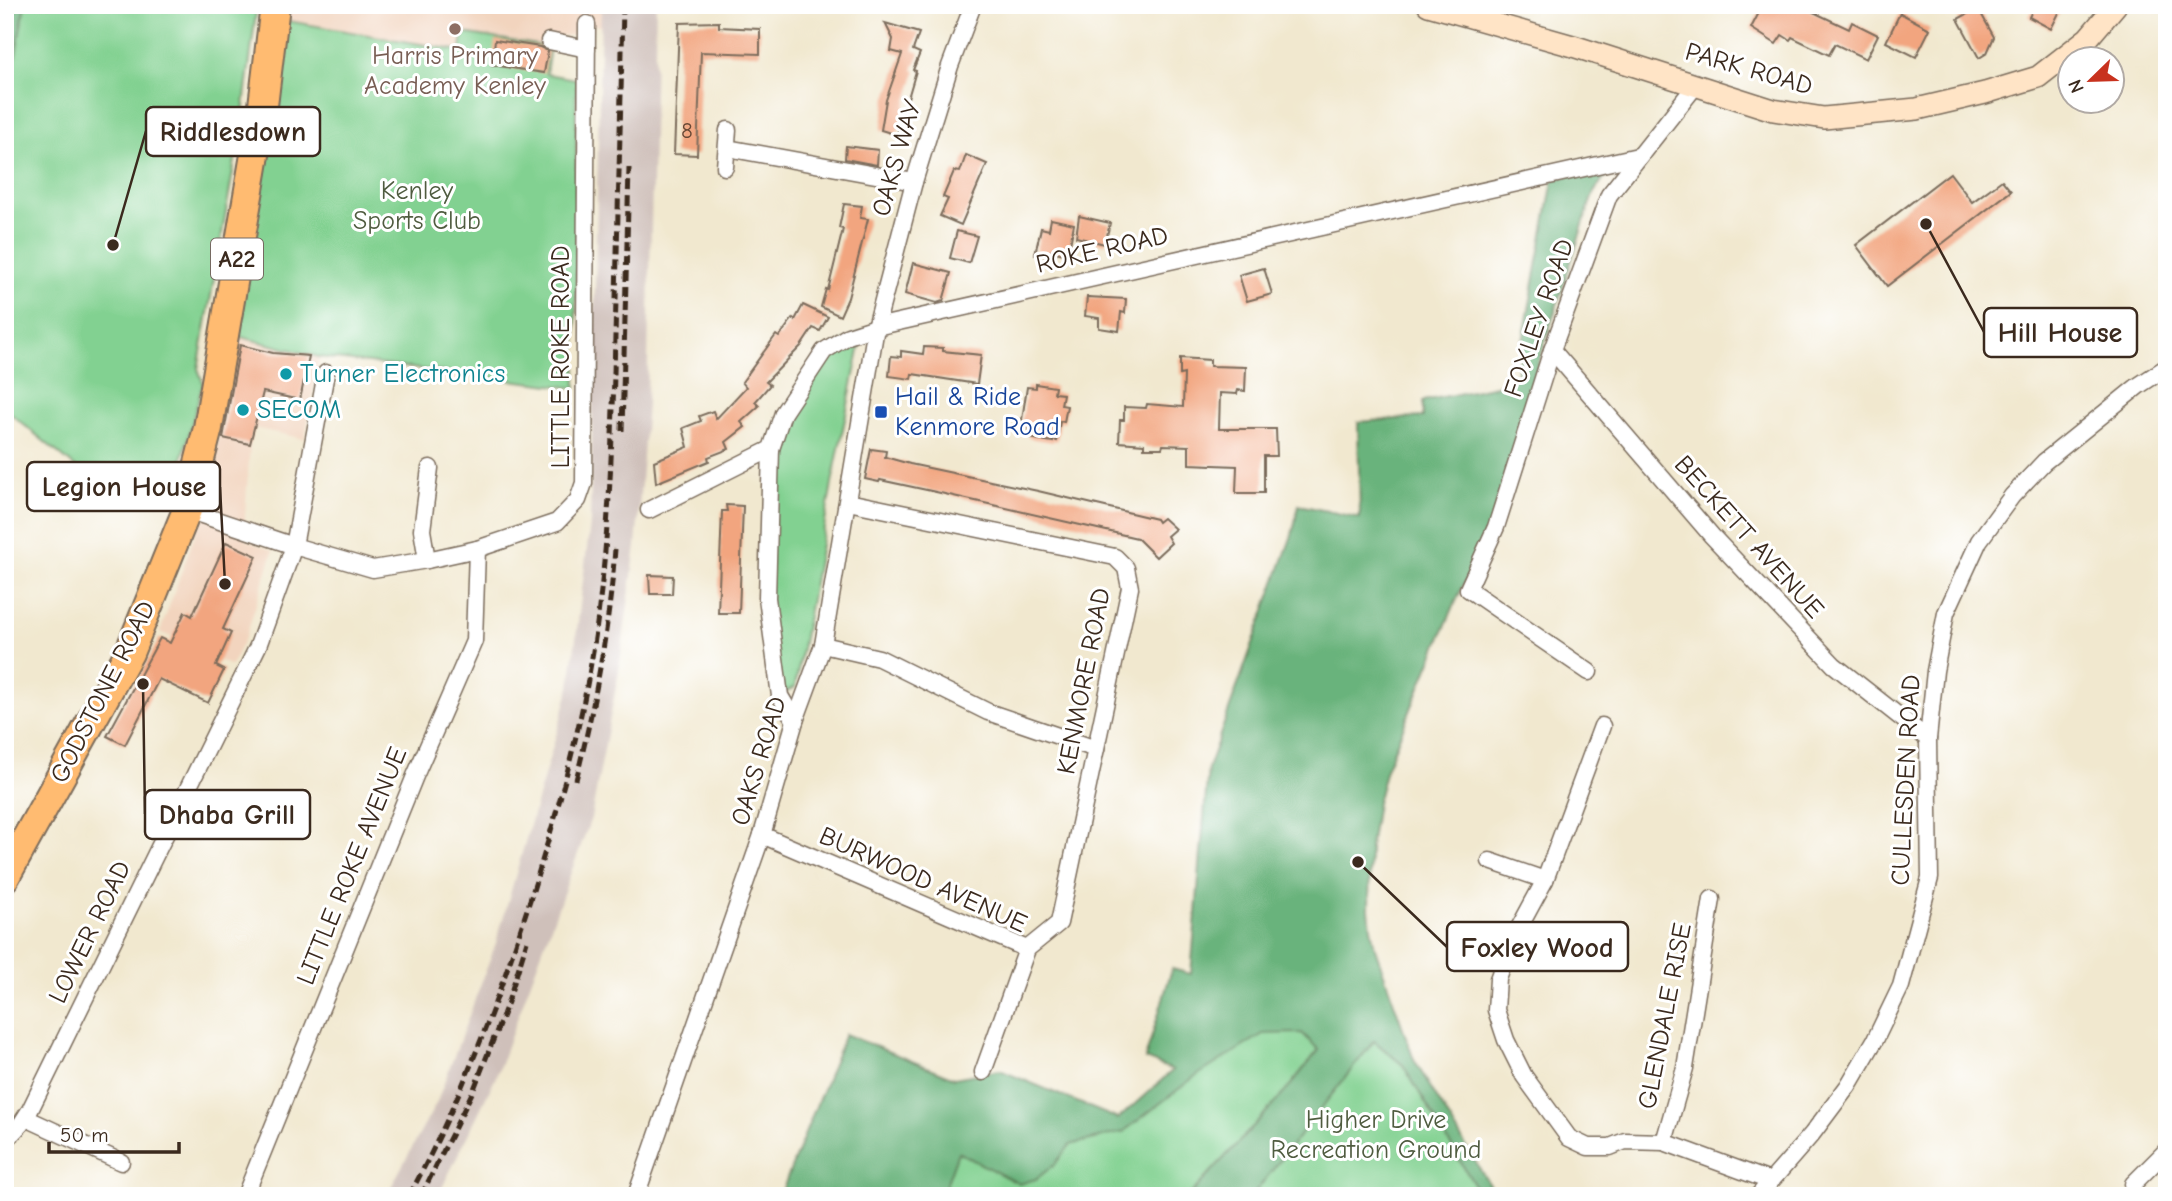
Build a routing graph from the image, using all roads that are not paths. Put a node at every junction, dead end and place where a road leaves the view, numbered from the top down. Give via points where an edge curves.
1 (275, 5) edge
2 (973, 5) edge
3 (1427, 5) edge
4 (2116, 5) edge
5 (587, 24) dead end
6 (549, 41) dead end
7 (587, 49) junction
8 (1696, 85) junction
9 (728, 130) dead end
10 (727, 148) junction
11 (1638, 156) junction
12 (725, 167) dead end
13 (915, 182) junction
14 (876, 327) junction
15 (1552, 351) junction
16 (2167, 367) edge
17 (326, 373) dead end
18 (771, 449) junction
19 (430, 468) dead end
20 (848, 502) junction
21 (187, 510) junction
22 (649, 510) dead end
23 (294, 546) junction
24 (477, 549) junction
25 (427, 560) junction
26 (823, 645) junction
27 (1589, 672) dead end
28 (795, 721) junction
29 (1602, 726) dead end
30 (1928, 739) junction
31 (1096, 749) junction
32 (762, 835) junction
33 (1490, 861) dead end
34 (5, 877) edge
35 (1545, 880) junction
36 (1712, 900) dead end
37 (1027, 949) junction
38 (983, 1072) dead end
39 (26, 1118) junction
40 (5, 1141) edge
41 (1664, 1142) junction
42 (2167, 1150) edge
43 (121, 1162) dead end
44 (1770, 1181) junction
45 (2133, 1185) dead end
46 (245, 1196) edge
47 (636, 1196) edge
48 (1758, 1196) edge

1 - 21 highway, GODSTONE ROAD / A22 via 262,114 208,428
2 - 13 street, OAKS WAY
3 - 8 street, PARK ROAD
4 - 8 street, PARK ROAD via 2088,38 2038,77 1917,109 1824,118 1773,110
5 - 7 street, LITTLE ROKE ROAD
6 - 7 street
7 - 24 street, LITTLE ROKE ROAD via 584,483 578,500 557,522
8 - 11 street, FOXLEY ROAD
9 - 10 street
10 - 12 street
10 - 13 street
11 - 14 street, ROKE ROAD
11 - 15 street, FOXLEY ROAD via 1609,195
13 - 14 street, OAKS WAY
14 - 18 street, ROKE ROAD via 848,336 824,351 783,413
14 - 20 street, OAKS ROAD
15 - 27 street, FOXLEY ROAD via 1496,527 1468,589
15 - 30 street, BECKETT AVENUE via 1712,536 1834,665
16 - 30 street, CULLESDEN ROAD via 2044,463 1979,541 1946,613
17 - 23 street, LOWER ROAD
18 - 22 street
18 - 28 street, ROKE ROAD via 767,598 780,695
19 - 25 street via 422,530
20 - 26 street, OAKS ROAD
20 - 31 street, KENMORE ROAD via 1115,557 1126,568 1130,588
21 - 23 street, LITTLE ROKE ROAD
21 - 34 highway, GODSTONE ROAD / A22 via 129,653
23 - 25 street, LITTLE ROKE ROAD via 373,569
23 - 39 street, LOWER ROAD via 258,646
24 - 25 street, LITTLE ROKE ROAD
24 - 46 street, LITTLE ROKE AVENUE via 474,641
26 - 28 street, OAKS ROAD
26 - 31 street via 879,658 988,712
28 - 32 street, OAKS ROAD
29 - 35 street
30 - 44 street, CULLESDEN ROAD via 1930,878 1901,986 1848,1086
31 - 37 street, KENMORE ROAD via 1059,923
32 - 37 street, BURWOOD AVENUE
32 - 47 street, OAKS ROAD
33 - 35 street
35 - 41 street via 1513,939 1498,979 1496,1010 1506,1041 1524,1076 1569,1138 1588,1147 1610,1147 1625,1141
36 - 41 street, GLENDALE RISE via 1685,1068
37 - 38 street, BURWOOD AVENUE
39 - 40 street, LOWER ROAD
39 - 43 street
41 - 44 street
42 - 45 street
44 - 48 street, CULLESDEN ROAD

